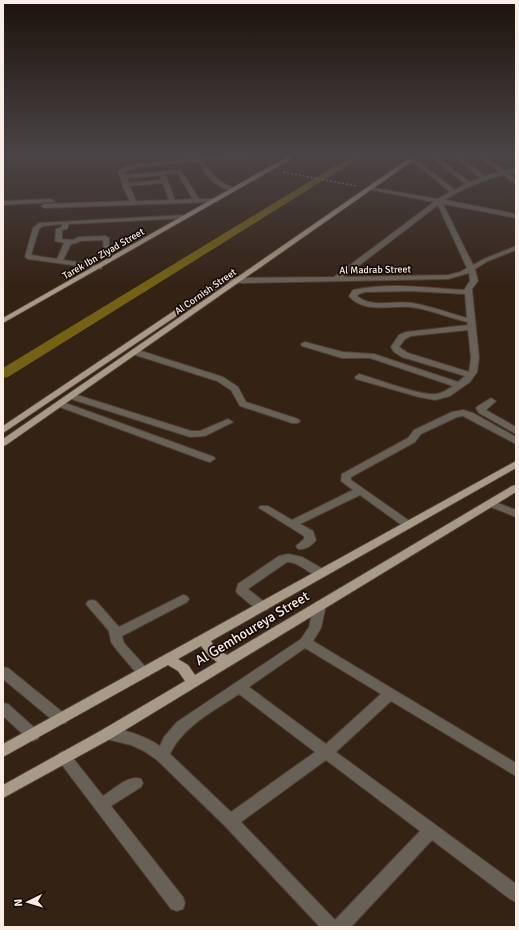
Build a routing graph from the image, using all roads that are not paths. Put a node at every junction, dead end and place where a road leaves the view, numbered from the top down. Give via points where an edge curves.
1 (172, 198) edge
2 (219, 198) edge
3 (350, 198) edge
4 (356, 198) edge
5 (425, 198) edge
6 (443, 198) edge
7 (216, 200) junction
8 (132, 201) junction
9 (197, 201) joint
10 (439, 201) junction
11 (173, 202) junction
12 (3, 203) edge
13 (44, 206) dead end
14 (516, 216) edge
15 (186, 217) junction
16 (111, 220) junction
17 (66, 222) junction
18 (110, 229) dead end
19 (68, 242) junction
20 (516, 248) edge
21 (106, 250) dead end
22 (59, 262) junction
23 (98, 267) junction
24 (471, 268) junction
25 (456, 276) junction
26 (227, 280) junction
27 (335, 280) junction
28 (236, 281) junction
29 (468, 290) junction
30 (3, 321) edge
31 (472, 324) junction
32 (305, 344) dead end
33 (135, 352) junction
34 (471, 375) junction
35 (359, 377) dead end
36 (460, 385) junction
37 (72, 396) junction
38 (492, 401) dead end
39 (60, 404) junction
40 (295, 421) dead end
41 (228, 422) dead end
42 (3, 430) edge
43 (516, 431) edge
44 (516, 441) edge
45 (3, 443) edge
46 (210, 458) dead end
47 (516, 464) edge
48 (516, 488) edge
49 (360, 491) junction
50 (490, 503) junction
51 (264, 508) dead end
52 (516, 514) edge
53 (292, 524) junction
54 (407, 524) junction
55 (302, 546) dead end
56 (321, 574) junction
57 (183, 599) dead end
58 (92, 604) dead end
59 (320, 604) junction
60 (263, 607) junction
61 (116, 634) junction
62 (204, 639) junction
63 (305, 642) junction
64 (168, 659) junction
65 (228, 661) junction
66 (3, 672) edge
67 (144, 672) junction
68 (193, 682) junction
69 (238, 687) junction
70 (390, 694) junction
71 (3, 708) edge
72 (61, 719) junction
73 (107, 734) junction
74 (33, 735) junction
75 (3, 752) edge
76 (326, 752) junction
77 (162, 756) junction
78 (64, 757) junction
79 (516, 770) edge
80 (136, 783) dead end
81 (3, 792) edge
82 (101, 805) junction
83 (230, 821) junction
84 (430, 831) junction
85 (516, 894) edge
86 (177, 903) dead end
87 (331, 927) edge
88 (340, 927) edge

1 - 11 street
2 - 7 main road, Tarek Ibn Ziyad Street
3 - 26 main road, Al Cornish Street
4 - 28 main road, Al Cornish Street
5 - 10 street
6 - 10 street
7 - 9 street
7 - 15 main road, Tarek Ibn Ziyad Street
8 - 11 street
8 - 12 street
8 - 13 street
9 - 11 street
10 - 14 street
10 - 24 street
10 - 27 street
15 - 16 street
15 - 23 main road, Tarek Ibn Ziyad Street
16 - 17 street
16 - 18 street
17 - 19 street via 65,228 59,229 57,240
17 - 22 street via 41,224 36,228 28,254 28,258
19 - 21 street via 106,238
19 - 22 street
20 - 24 street, Al Madrab Street
22 - 23 street
23 - 30 main road, Tarek Ibn Ziyad Street
24 - 25 street, Al Madrab Street
24 - 29 street via 474,281
25 - 27 street, Al Madrab Street
25 - 29 street
26 - 28 street, Al Madrab Street
26 - 42 main road, Al Cornish Street
27 - 28 street, Al Madrab Street
28 - 33 main road, Al Cornish Street
29 - 31 street
29 - 31 street via 365,290 356,292 353,296 359,301 378,306 411,305
31 - 34 street via 476,358
31 - 34 street via 409,334 402,337 395,347 405,355
32 - 36 street via 342,355 371,356
33 - 37 main road, Al Cornish Street
33 - 40 street via 220,378 235,389 243,404
34 - 36 street
35 - 36 street via 429,396 447,394
37 - 39 main road, Al Cornish Street
37 - 41 street via 190,434 202,434
38 - 43 street via 482,408 482,411
39 - 45 main road, Al Cornish Street
39 - 46 street
44 - 49 street via 470,415 455,414 417,432 412,440 348,474 346,481
47 - 54 main road, Al Gemhoureya Street
48 - 50 main road, Al Gemhoureya Street
49 - 53 street
49 - 54 street
50 - 52 street
50 - 59 main road, Al Gemhoureya Street
51 - 53 street
53 - 55 street via 310,536 310,540
54 - 56 main road, Al Gemhoureya Street
56 - 60 main road, Al Gemhoureya Street
56 - 60 street via 294,558 283,558 242,587 242,591
57 - 61 street
58 - 61 street
59 - 63 street via 315,628
59 - 65 main road, Al Gemhoureya Street
60 - 62 main road, Al Gemhoureya Street
61 - 67 street via 120,646
62 - 64 main road, Al Gemhoureya Street
62 - 65 main road via 212,652
63 - 69 street
63 - 70 street
64 - 67 main road, Al Gemhoureya Street
64 - 68 main road via 183,668
65 - 68 main road, Al Gemhoureya Street
66 - 72 street
67 - 72 main road, Al Gemhoureya Street
68 - 73 main road, Al Gemhoureya Street
69 - 76 street
69 - 77 street via 182,726 169,741
70 - 76 street
70 - 79 street
71 - 74 street
72 - 74 main road, Al Gemhoureya Street
73 - 77 street via 123,735 138,740
73 - 78 main road, Al Gemhoureya Street
74 - 75 main road, Al Gemhoureya Street
76 - 83 street
76 - 84 street
77 - 83 street
78 - 81 main road, Al Gemhoureya Street
78 - 82 street
80 - 82 street
82 - 86 street
83 - 87 street
84 - 85 street
84 - 88 street

